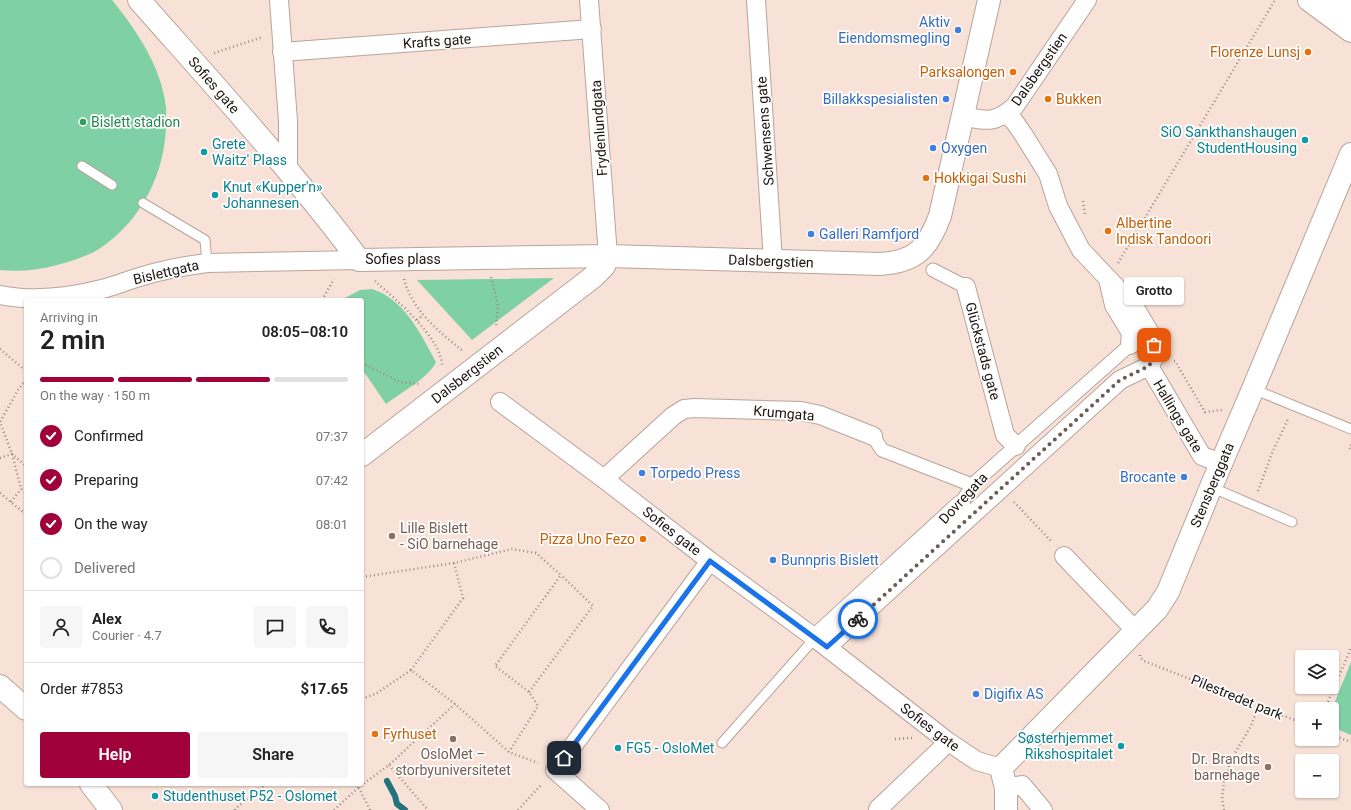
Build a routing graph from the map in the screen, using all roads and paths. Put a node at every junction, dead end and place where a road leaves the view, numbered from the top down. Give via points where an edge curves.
1 (139, 0) edge
2 (279, 0) edge
3 (589, 0) edge
4 (756, 0) edge
5 (990, 0) edge
6 (1086, 0) edge
7 (1275, 0) edge
8 (1309, 0) edge
9 (1339, 0) edge
10 (1351, 8) edge
11 (592, 29) junction
12 (1351, 31) edge
13 (264, 36) dead end
14 (282, 52) junction
15 (210, 55) dead end
16 (1006, 114) junction
17 (962, 116) junction
18 (1351, 154) edge
19 (82, 166) dead end
20 (288, 171) junction
21 (112, 184) dead end
22 (143, 203) dead end
23 (608, 256) junction
24 (359, 260) junction
25 (773, 261) junction
26 (207, 263) junction
27 (933, 270) dead end
28 (489, 273) dead end
29 (402, 274) dead end
30 (336, 275) dead end
31 (372, 278) dead end
32 (1108, 279) junction
33 (966, 287) joint
34 (0, 296) edge
35 (58, 298) edge
36 (323, 298) edge
37 (24, 299) edge
38 (423, 315) junction
39 (416, 320) junction
40 (496, 330) dead end
41 (1130, 345) joint
42 (0, 348) edge
43 (466, 353) dead end
44 (1152, 360) junction
45 (364, 364) edge
46 (24, 368) edge
47 (442, 371) dead end
48 (24, 382) edge
49 (421, 384) dead end
50 (1254, 389) junction
51 (500, 402) dead end
52 (1294, 405) junction
53 (1226, 410) dead end
54 (1351, 429) edge
55 (873, 436) joint
56 (1351, 445) edge
57 (1016, 446) junction
58 (1351, 450) edge
59 (364, 453) edge
60 (12, 454) junction
61 (0, 458) edge
62 (1220, 463) junction
63 (24, 464) edge
64 (604, 479) junction
65 (972, 485) junction
66 (1210, 487) junction
67 (22, 489) joint
68 (1001, 489) junction
69 (0, 493) edge
70 (11, 502) junction
71 (961, 504) joint
72 (1252, 505) junction
73 (24, 512) edge
74 (1292, 522) dead end
75 (1064, 556) joint
76 (710, 561) junction
77 (454, 563) junction
78 (561, 575) junction
79 (364, 577) edge
80 (1136, 630) junction
81 (821, 642) junction
82 (1351, 648) edge
83 (1144, 660) dead end
84 (411, 670) junction
85 (0, 686) edge
86 (529, 692) junction
87 (364, 698) edge
88 (1328, 702) edge
89 (455, 704) junction
90 (1259, 705) junction
91 (24, 707) edge
92 (1295, 720) edge
93 (904, 738) dead end
94 (1339, 738) edge
95 (895, 739) dead end
96 (947, 741) junction
97 (1351, 742) edge
98 (722, 743) dead end
99 (509, 752) junction
100 (389, 765) junction
101 (555, 770) junction
102 (1003, 778) junction
103 (364, 781) edge
104 (93, 786) edge
105 (264, 786) edge
106 (357, 786) edge
107 (358, 786) edge
108 (878, 809) edge
109 (111, 810) edge
110 (235, 810) edge
111 (334, 810) edge
112 (370, 810) edge
113 (428, 810) edge
114 (518, 810) edge
115 (600, 810) edge
116 (1006, 810) edge
117 (1044, 810) edge
118 (1224, 810) edge

1 - 20 street, Sofies gate
2 - 14 street
3 - 11 street, Frydenlundgata
4 - 25 street, Schwensens gate
5 - 17 street
6 - 16 street, Dalsbergstien via 1027,89
7 - 32 path
8 - 12 street
9 - 10 street
11 - 14 street, Krafts gate
11 - 23 street, Frydenlundgata
13 - 15 path
14 - 20 street via 288,121
16 - 17 street, Dalsbergstien via 998,119 986,121
16 - 32 street, Hallings gate via 1014,121 1048,174 1058,206 1081,250
17 - 25 street, Dalsbergstien via 940,216 934,232 916,254 894,263
18 - 50 street, Stensberggata
19 - 21 lane
20 - 24 street, Sofies plass
22 - 26 lane via 205,240
23 - 24 street, Sofies plass
23 - 25 street, Dalsbergstien
23 - 59 street, Dalsbergstien via 604,266 593,277
24 - 26 street, Bislettgata
26 - 35 street, Bislettgata via 161,271 98,290
27 - 33 street, Glückstads gate
28 - 40 path via 498,306
29 - 38 path
30 - 36 path
31 - 39 path
32 - 41 street, Hallings gate via 1114,305 1131,333
32 - 44 street, Hallings gate via 1134,306 1153,338
33 - 57 street, Glückstads gate via 1005,435
34 - 37 street, Bislettgata
38 - 39 path
38 - 43 path
39 - 47 path via 433,342 442,362
41 - 57 street, Dovregata
42 - 46 path
44 - 53 path via 1175,361 1205,412
44 - 62 street, Hallings gate via 1202,456
44 - 68 street, Dovregata via 1120,380
45 - 49 path via 400,382
48 - 60 path via 0,422
50 - 52 lane
50 - 62 street, Stensberggata
51 - 64 street, Sofies gate
52 - 54 lane
52 - 72 path
55 - 64 street, Krumgata via 820,415 801,412 684,409
55 - 65 street, Krumgata via 882,450
56 - 58 path
57 - 65 street, Dovregata
60 - 61 path
60 - 63 path
60 - 67 path
62 - 66 street, Stensberggata
64 - 76 street, Sofies gate
65 - 71 street, Dovregata
66 - 72 lane
66 - 80 street, Stensberggata via 1168,592 1157,609
67 - 70 path
68 - 75 path
68 - 81 street, Dovregata
69 - 70 path
70 - 73 path
71 - 81 street, Dovregata
72 - 74 lane
75 - 80 street
76 - 81 street, Sofies gate
76 - 101 street
77 - 78 path via 512,549 536,553
77 - 79 path
77 - 84 path via 463,598
78 - 86 path via 593,606
78 - 86 path via 494,666
80 - 102 street, Stensberggata
81 - 96 street, Sofies gate
81 - 98 lane
82 - 88 path
83 - 90 path, Pilestredet park
84 - 87 path
84 - 89 path
85 - 91 street
86 - 99 path via 538,706
89 - 99 path
89 - 100 path
90 - 92 path, Pilestredet park
90 - 118 path via 1251,726 1232,758 1222,799
93 - 95 path
94 - 97 path
96 - 102 street, Sofies gate
96 - 108 street
99 - 101 path
100 - 103 path
100 - 113 path
101 - 114 path
101 - 115 street
102 - 116 street
102 - 117 street via 1022,785
104 - 109 street
105 - 110 path
106 - 111 path
107 - 112 path

